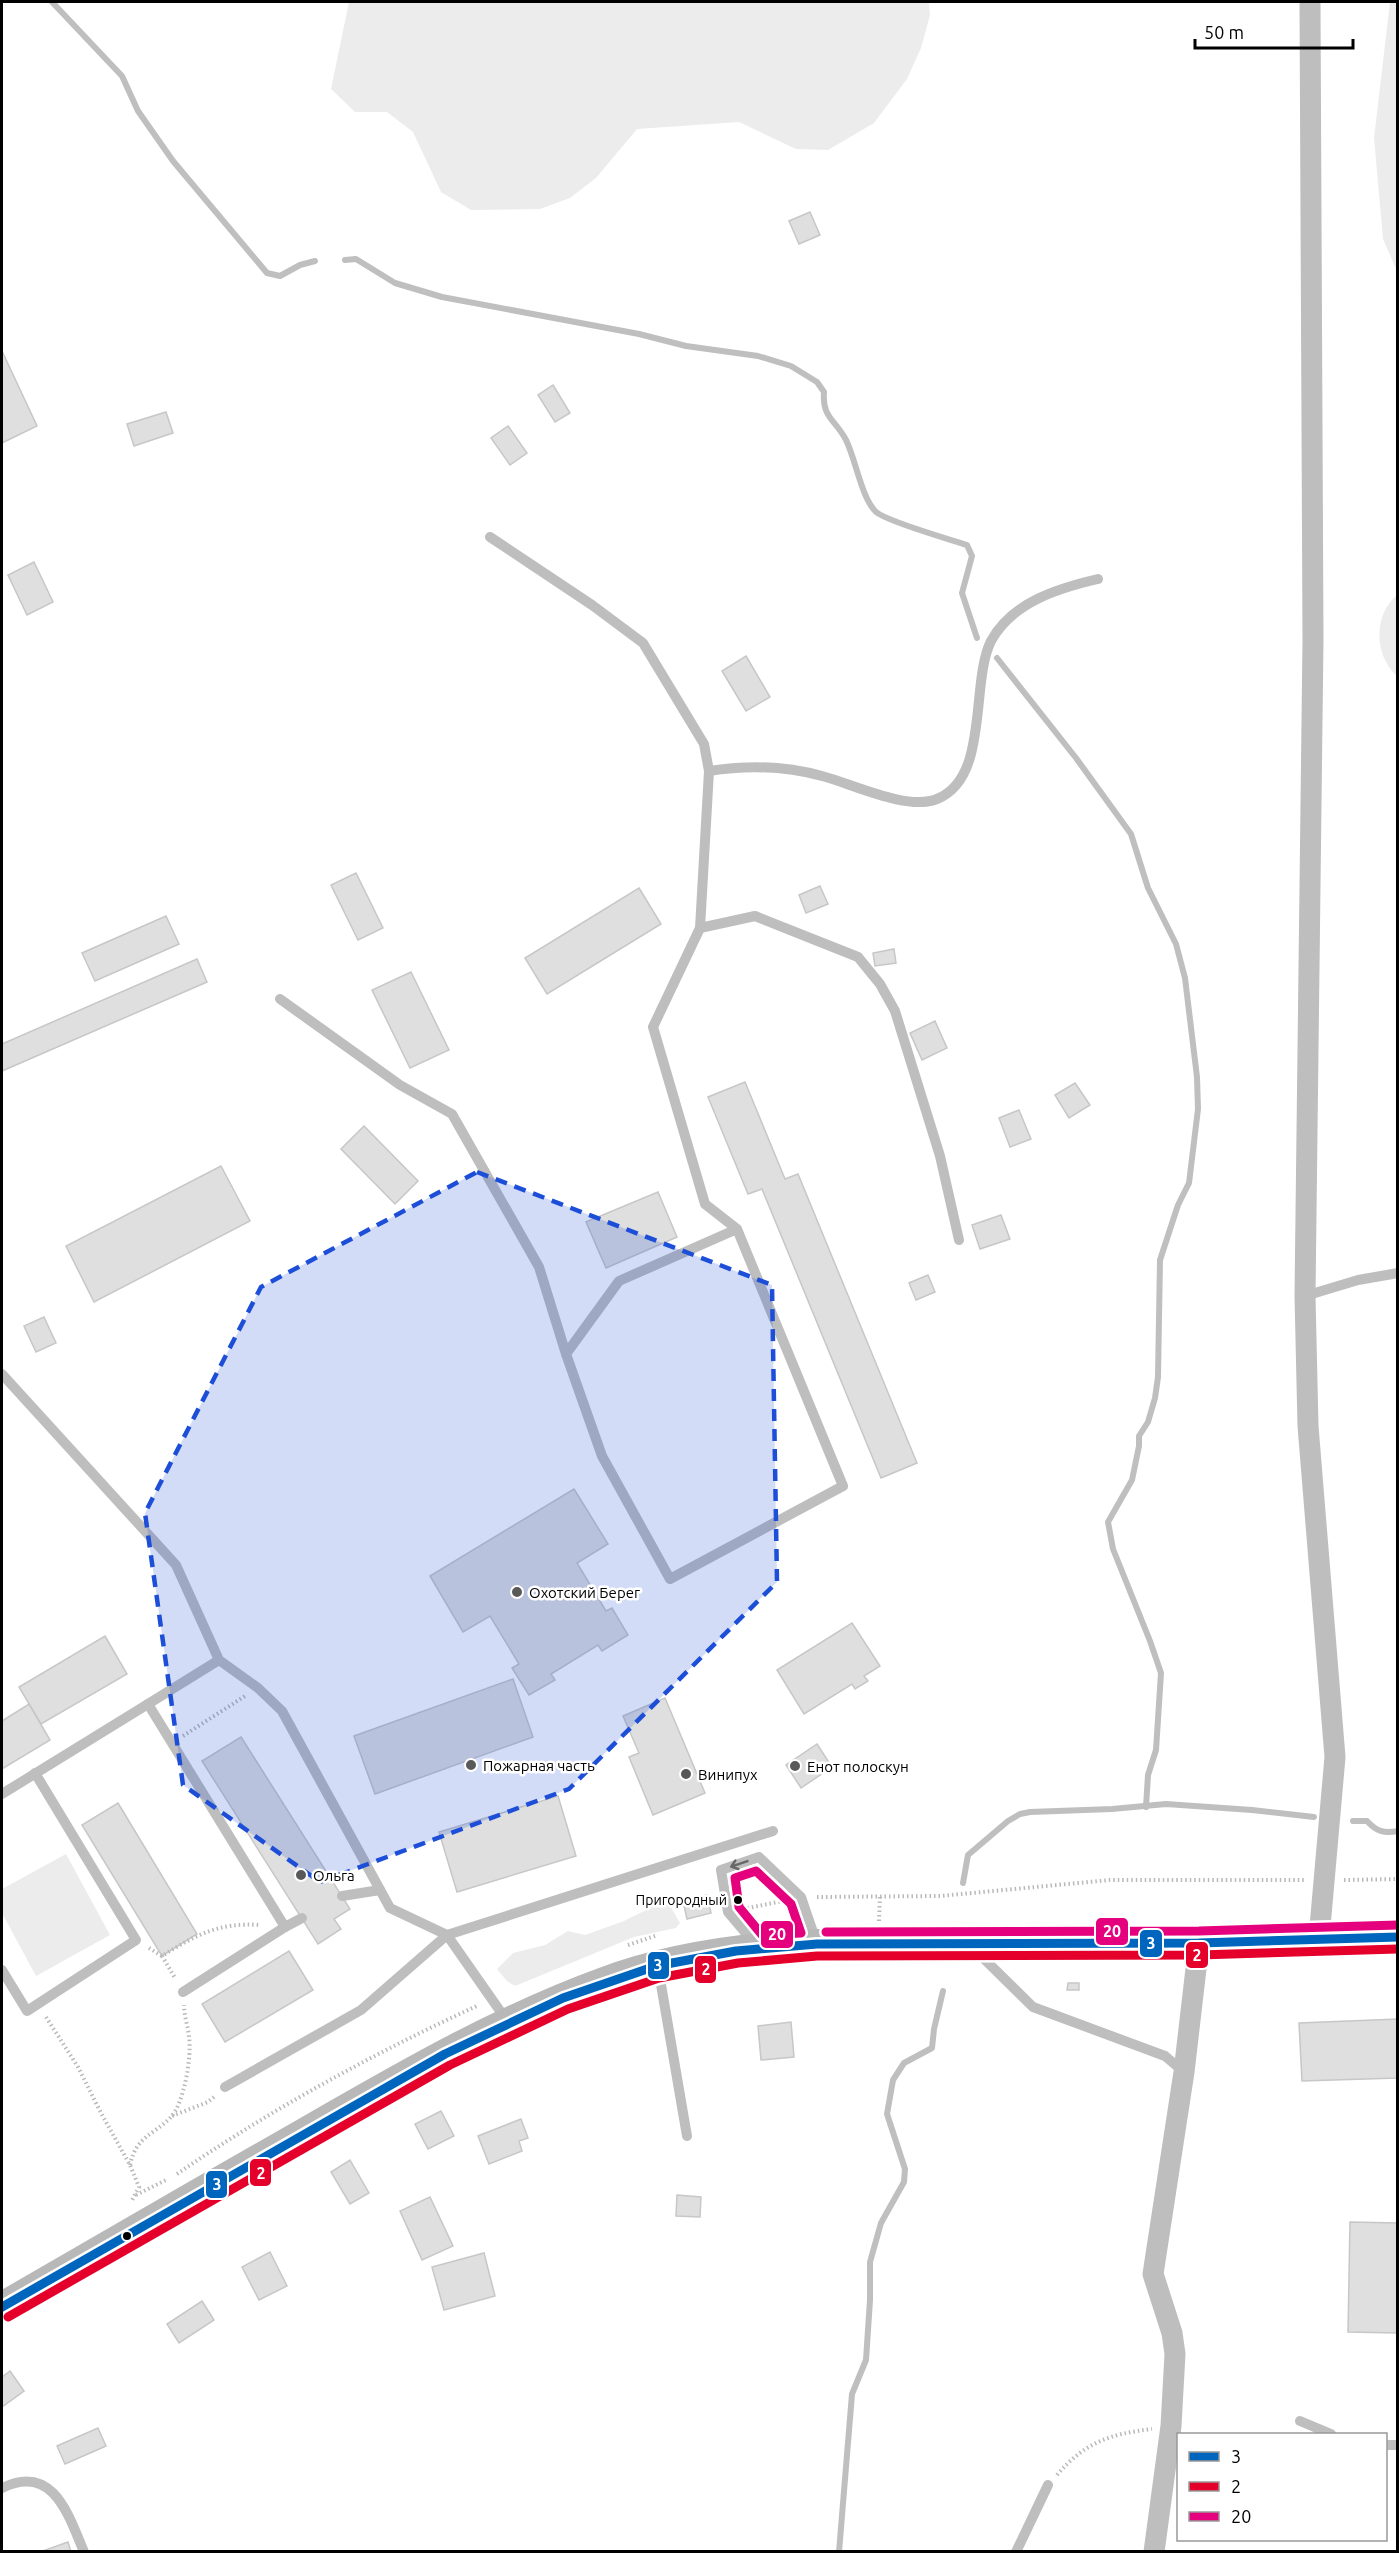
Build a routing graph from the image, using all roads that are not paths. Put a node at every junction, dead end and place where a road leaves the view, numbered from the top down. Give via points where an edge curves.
1 (1310, 2) edge
2 (490, 537) dead end
3 (1098, 579) dead end
4 (709, 771) junction
5 (700, 928) junction
6 (280, 999) dead end
7 (736, 1230) junction
8 (959, 1240) dead end
9 (1398, 1273) edge
10 (1305, 1296) junction
11 (566, 1354) junction
12 (2, 1374) edge
13 (219, 1660) junction
14 (148, 1704) junction
15 (35, 1773) junction
16 (2, 1794) edge
17 (773, 1831) dead end
18 (380, 1890) junction
19 (342, 1896) dead end
20 (302, 1918) dead end
21 (285, 1927) junction
22 (447, 1935) junction
23 (1398, 1937) edge
24 (1319, 1938) junction
25 (1199, 1943) junction
26 (817, 1944) junction
27 (968, 1944) junction
28 (757, 1947) junction
29 (658, 1966) junction
30 (2, 1970) edge
31 (183, 1992) road end
32 (500, 2011) junction
33 (1184, 2072) junction
34 (225, 2087) road end
35 (687, 2136) dead end
36 (2, 2307) edge
37 (1300, 2421) dead end
38 (1329, 2433) edge
39 (1048, 2485) road end
40 (2, 2488) edge
41 (84, 2552) edge
42 (1016, 2552) edge
43 (1154, 2552) edge

1 - 10 street via 1313,640
2 - 4 lane via 643,643 705,744
3 - 4 lane via 1042,596 998,632 985,664 977,721 964,771 959,783 939,798 907,802 821,776 782,769 735,766
4 - 5 lane
5 - 7 lane via 653,1027 705,1203
5 - 8 lane via 755,916 858,957 895,1011 940,1156
6 - 11 lane via 400,1085 452,1114 539,1267
7 - 11 lane via 619,1281
7 - 11 lane via 843,1486 670,1579 602,1456
9 - 10 lane
10 - 24 street via 1308,1426 1335,1757
12 - 13 lane via 176,1565
13 - 14 lane
13 - 18 lane via 282,1711
14 - 15 lane
14 - 21 lane
15 - 16 lane
15 - 30 lane via 136,1940 27,2011
17 - 22 lane
18 - 19 lane
18 - 22 lane via 390,1908
20 - 21 lane
21 - 31 lane
22 - 32 lane
22 - 34 lane via 361,2010
23 - 24 main road
24 - 25 main road
25 - 27 main road
25 - 33 street
26 - 27 main road
26 - 28 main road
26 -> 28 lane via 801,1897 759,1857 721,1870 728,1912
27 - 33 lane via 1033,2007 1165,2056
28 - 29 main road
29 - 32 main road
29 - 35 lane
32 - 36 main road via 418,2068
33 - 43 street via 1153,2274 1175,2354 1171,2426
37 - 38 lane
39 - 42 lane
40 - 41 lane via 16,2481 44,2485 62,2501

